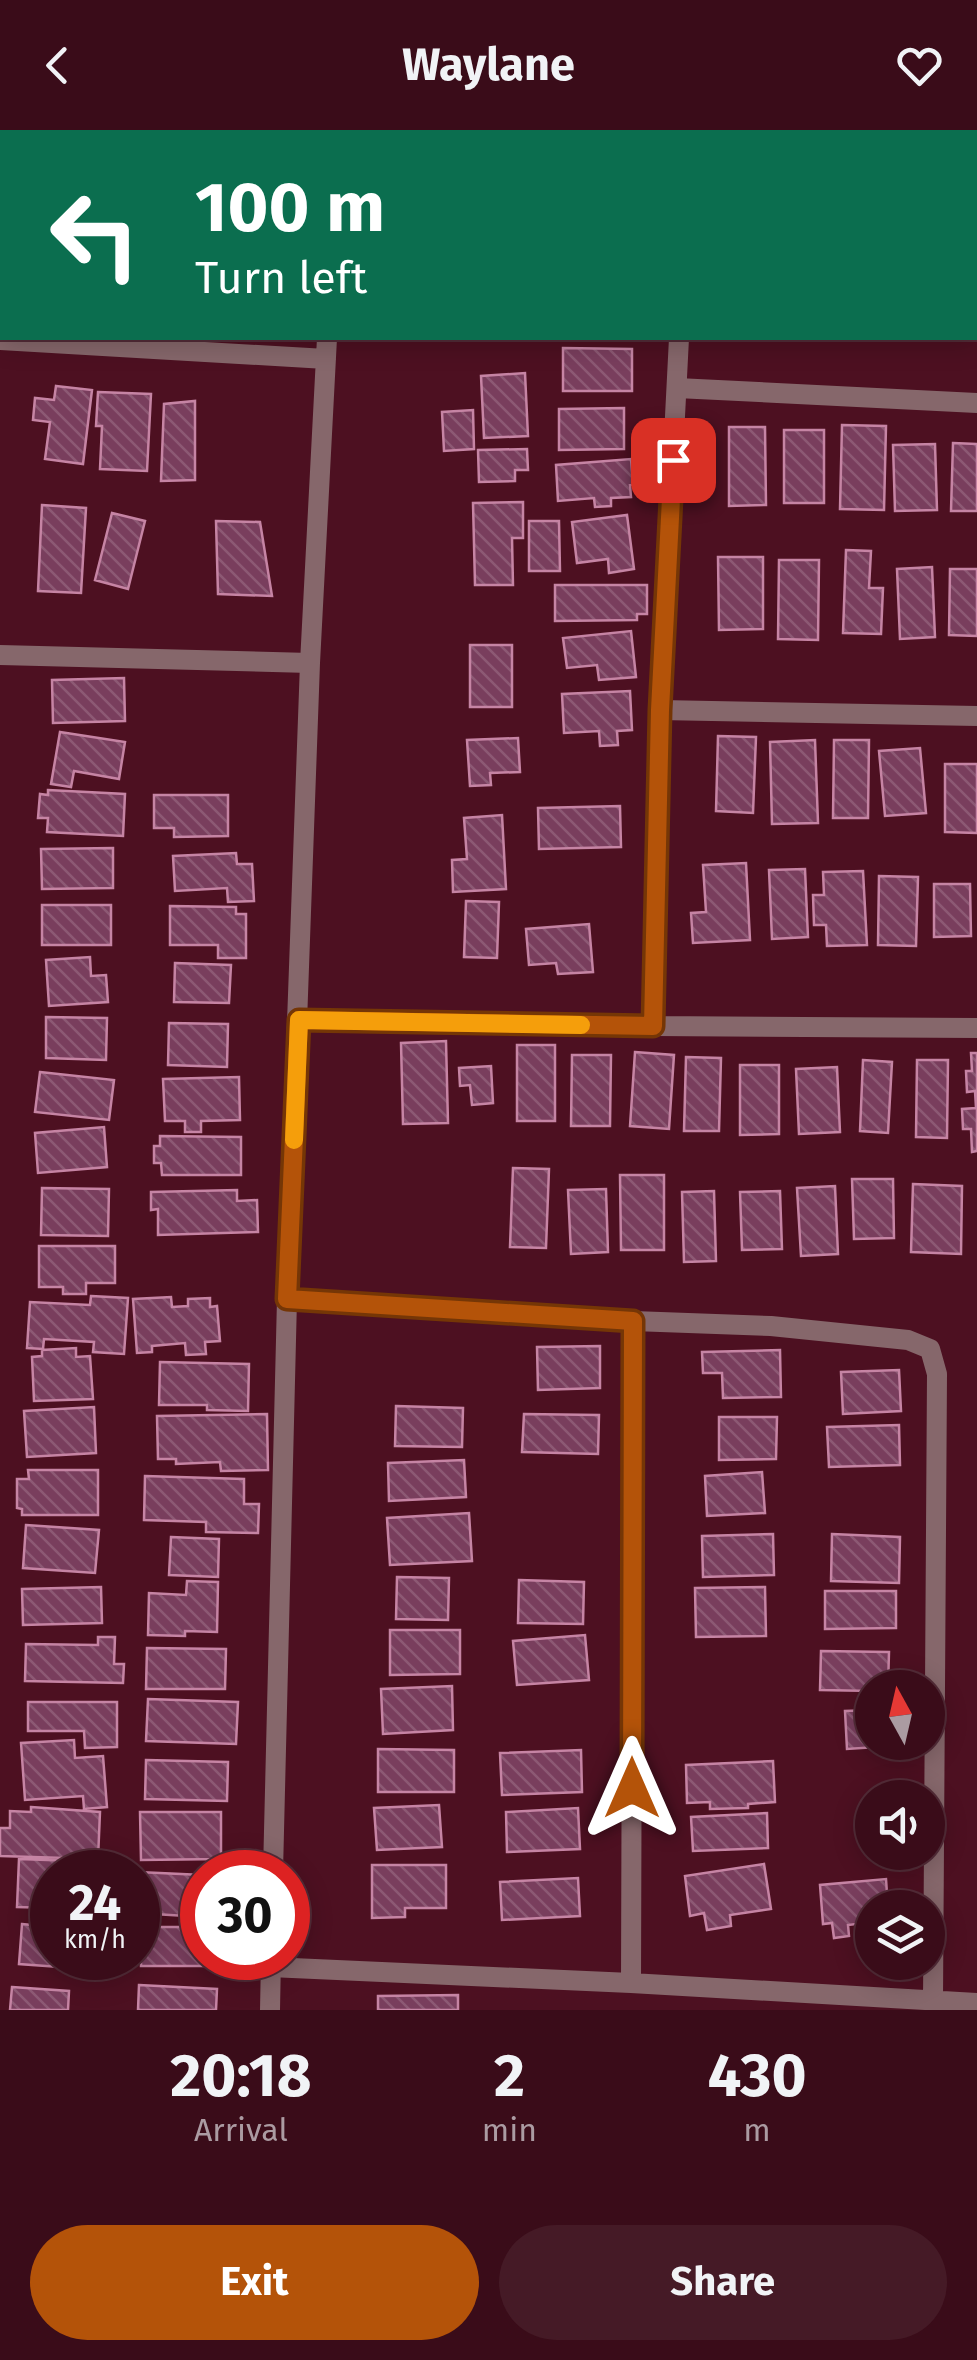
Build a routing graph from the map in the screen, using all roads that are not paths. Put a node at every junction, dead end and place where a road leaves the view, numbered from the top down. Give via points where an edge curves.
1 (0, 340) edge
2 (327, 340) edge
3 (679, 340) edge
4 (326, 359) junction
5 (676, 388) junction
6 (977, 404) edge
7 (0, 655) edge
8 (310, 662) junction
9 (660, 710) junction
10 (977, 716) edge
11 (299, 1020) junction
12 (653, 1026) junction
13 (977, 1028) edge
14 (287, 1299) junction
15 (633, 1321) junction
16 (274, 1850) edge
17 (310, 1964) edge
18 (270, 1980) edge
19 (631, 1982) junction
20 (933, 2000) junction
21 (977, 2003) edge
22 (270, 2010) edge

1 - 4 street
2 - 4 street
3 - 5 street
4 - 8 street
5 - 6 street
5 - 9 street
7 - 8 street
8 - 11 street
9 - 10 street
9 - 12 street
11 - 12 street
11 - 14 street
12 - 13 street
14 - 15 street
14 - 16 street
15 - 19 street
15 - 20 street via 771,1326 908,1340 930,1349 937,1374
17 - 19 street
18 - 22 street
19 - 20 street
20 - 21 street

